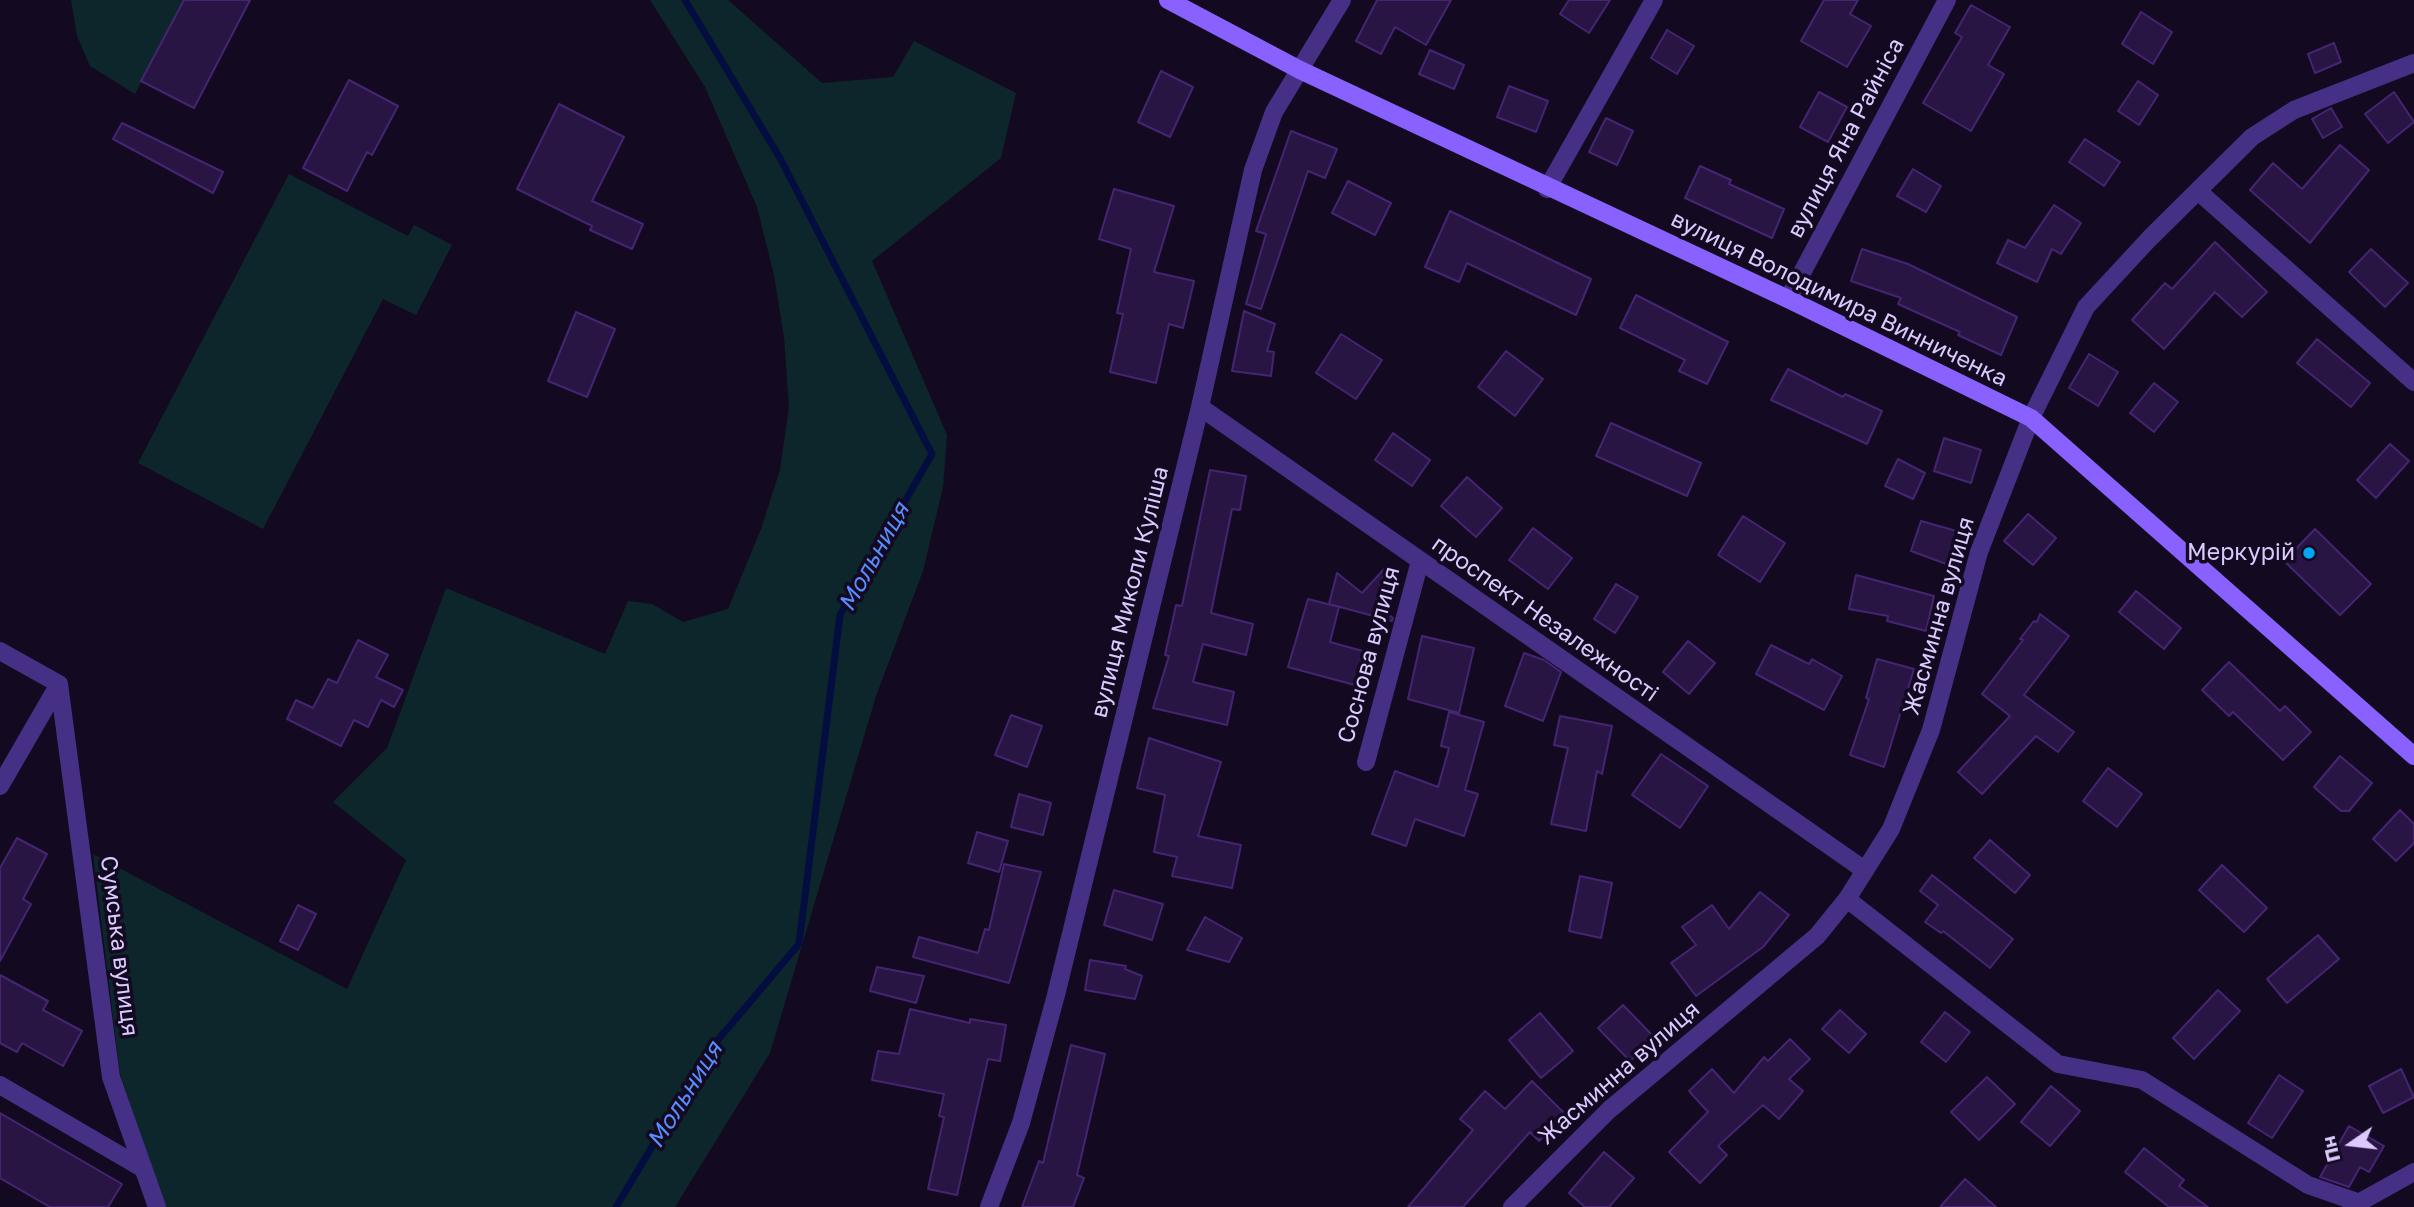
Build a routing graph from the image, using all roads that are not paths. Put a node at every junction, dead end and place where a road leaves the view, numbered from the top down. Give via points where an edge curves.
1 (1168, 0) edge
2 (1342, 0) edge
3 (1654, 0) edge
4 (1947, 0) edge
5 (2414, 63) edge
6 (1300, 70) junction
7 (1547, 189) junction
8 (2199, 192) junction
9 (1788, 299) junction
10 (2414, 382) edge
11 (1200, 407) junction
12 (2031, 418) junction
13 (1420, 561) junction
14 (0, 651) edge
15 (59, 684) junction
16 (2414, 756) edge
17 (1366, 762) dead end
18 (0, 786) edge
19 (1863, 869) junction
20 (1847, 898) junction
21 (0, 1085) edge
22 (142, 1168) junction
23 (2414, 1172) edge
24 (2355, 1205) edge
25 (157, 1207) edge
26 (989, 1207) edge
27 (1512, 1207) edge

1 - 6 main road, вулиця Володимира Винниченка
2 - 6 street, вулиця Миколи Куліша
3 - 7 street
4 - 9 street, вулиця Яна Райніса
5 - 8 street, Жасминна вулиця via 2294,110 2252,137
6 - 7 main road, вулиця Володимира Винниченка
6 - 11 street, вулиця Миколи Куліша via 1273,112 1253,170
7 - 9 main road, вулиця Володимира Винниченка
8 - 10 street
8 - 12 street, Жасминна вулиця via 2086,307
9 - 12 main road, вулиця Володимира Винниченка
11 - 13 street, проспект Незалежності
11 - 26 street, вулиця Миколи Куліша via 1056,995 1021,1123
12 - 16 main road, вулиця Володимира Винниченка
12 - 19 street, Жасминна вулиця via 1979,552 1931,730 1891,829
13 - 17 street, Соснова вулиця
13 - 19 street, проспект Незалежності
14 - 15 street
15 - 18 street
15 - 22 street, Сумська вулиця via 111,1077
19 - 20 street, Жасминна вулиця
20 - 24 street via 2058,1064 2142,1080 2308,1185
20 - 27 street, Жасминна вулиця via 1816,936 1609,1110
21 - 22 street
22 - 25 street, Сумська вулиця
23 - 24 street

